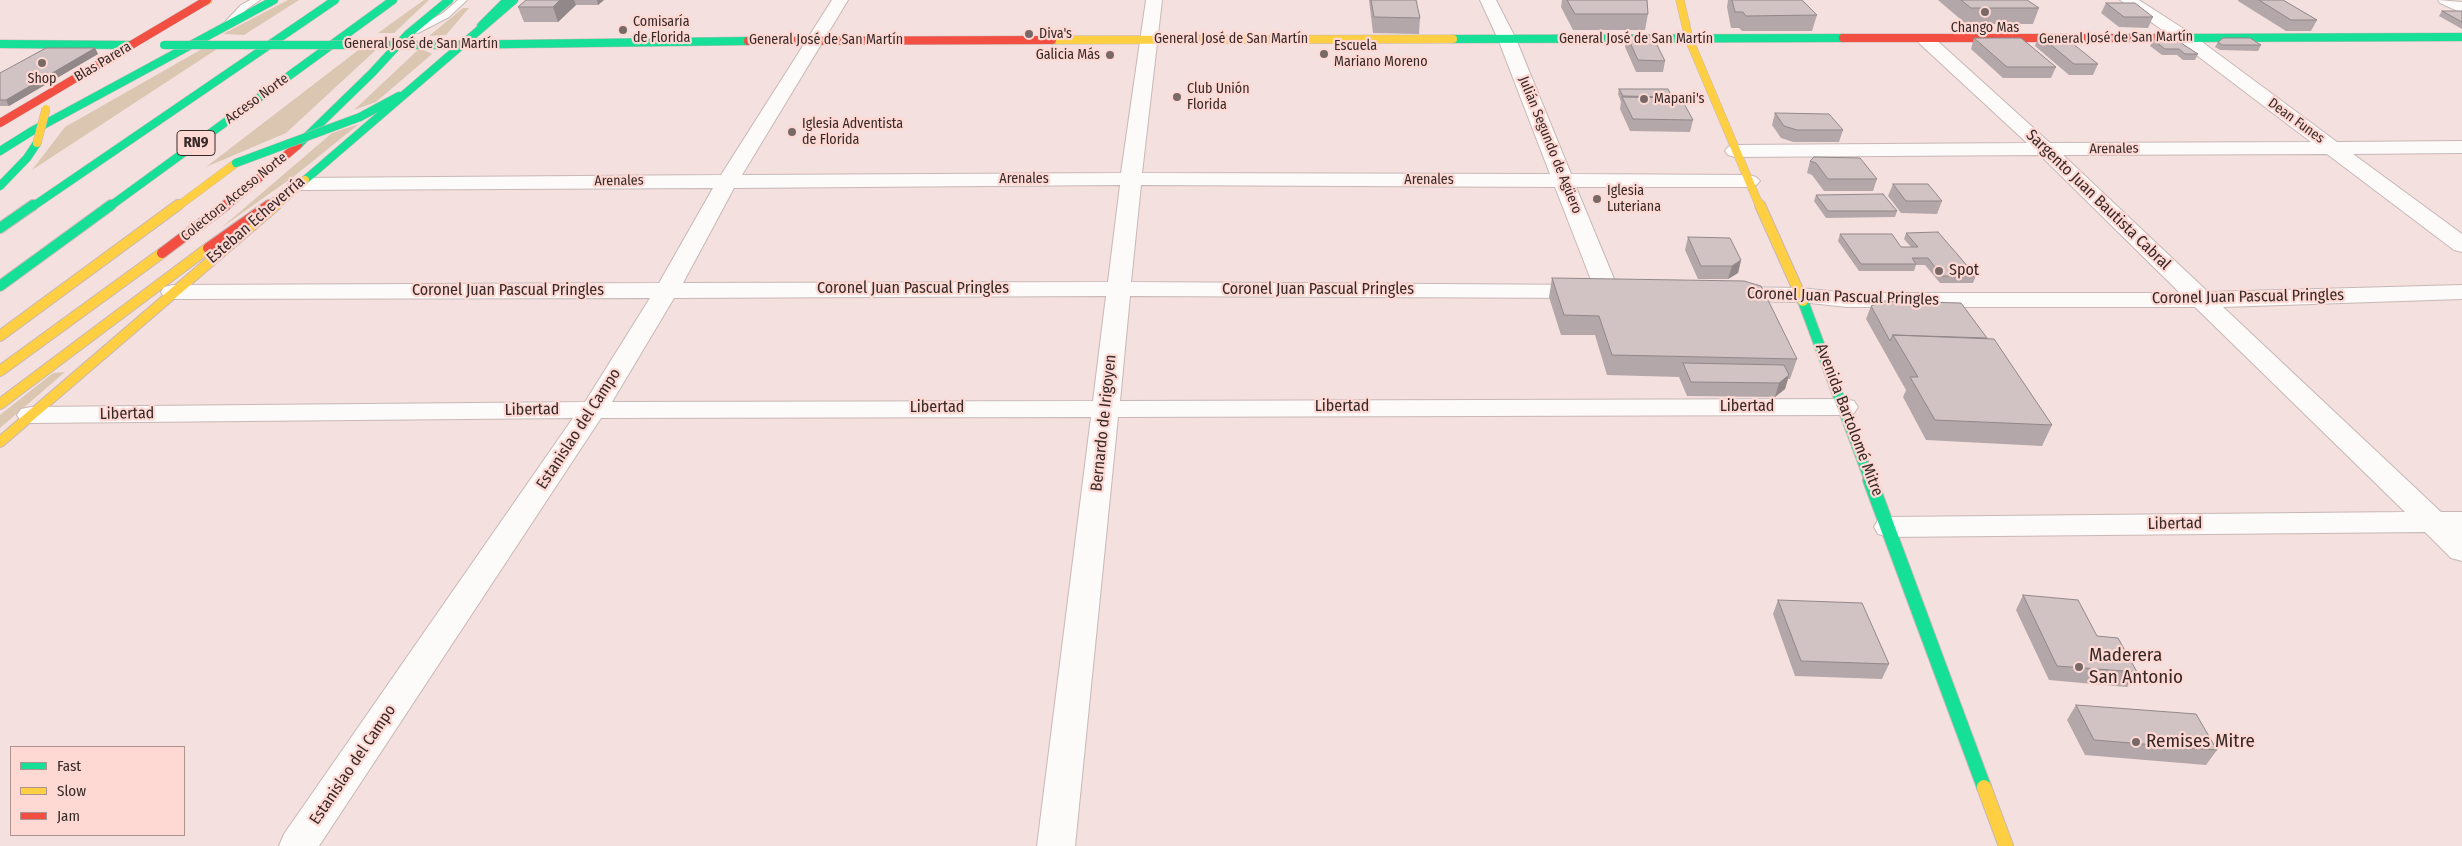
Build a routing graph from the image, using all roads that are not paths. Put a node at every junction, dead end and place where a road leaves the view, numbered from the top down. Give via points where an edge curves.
1 (256, 0) edge
2 (274, 0) edge
3 (335, 0) edge
4 (393, 0) edge
5 (449, 0) edge
6 (463, 0) edge
7 (507, 0) edge
8 (514, 0) edge
9 (840, 0) edge
10 (1154, 0) edge
11 (1488, 0) edge
12 (1680, 0) edge
13 (2128, 0) edge
14 (2446, 0) edge
15 (206, 1) edge
16 (2462, 8) edge
17 (226, 26) junction
18 (481, 26) junction
19 (408, 34) junction
20 (2184, 37) junction
21 (2462, 37) edge
22 (1150, 39) junction
23 (1507, 39) junction
24 (1689, 39) junction
25 (815, 40) junction
26 (1926, 40) junction
27 (0, 44) edge
28 (91, 44) junction
29 (460, 44) junction
30 (132, 45) junction
31 (71, 56) edge
32 (62, 71) edge
33 (71, 81) junction
34 (399, 96) junction
35 (44, 97) junction
36 (0, 124) edge
37 (2332, 147) junction
38 (2462, 147) edge
39 (2046, 150) junction
40 (1736, 151) junction
41 (0, 152) edge
42 (1131, 179) junction
43 (728, 180) junction
44 (1564, 180) junction
45 (1749, 181) junction
46 (298, 184) junction
47 (0, 186) edge
48 (0, 228) edge
49 (2462, 245) edge
50 (0, 286) edge
51 (1119, 289) junction
52 (667, 290) junction
53 (1617, 291) joint
54 (173, 292) junction
55 (2462, 292) edge
56 (1704, 293) edge
57 (1801, 295) junction
58 (2201, 300) junction
59 (0, 336) edge
60 (0, 371) edge
61 (0, 404) edge
62 (1844, 406) junction
63 (1105, 408) junction
64 (593, 410) junction
65 (31, 415) junction
66 (0, 442) edge
67 (2432, 522) junction
68 (2462, 522) edge
69 (1889, 527) junction
70 (2462, 550) edge
71 (298, 846) edge
72 (1056, 846) edge
73 (2006, 846) edge

1 - 17 lane via 244,7
2 - 17 main road
3 - 48 main road, RN9
4 - 50 main road, Acceso Norte / RN9
5 - 19 main road, Colectora Acceso Norte
6 - 19 lane via 446,15
7 - 18 main road
8 - 18 main road, Esteban Echeverría
9 - 25 street, Estanislao del Campo
10 - 22 street, Bernardo de Irigoyen
11 - 23 street, Julián Segundo de Agüero
12 - 24 main road, Avenida Bartolomé Mitre
13 - 20 street, Dean Funes
14 - 16 street
15 - 30 main road, Blas Parera
17 - 41 main road
18 - 29 main road, Esteban Echeverría
19 - 60 main road, Colectora Acceso Norte via 372,74 299,144 218,213
20 - 21 main road, General José de San Martín
20 - 26 main road, General José de San Martín
20 - 37 street, Dean Funes
22 - 23 main road, General José de San Martín
22 - 25 main road, General José de San Martín
22 - 42 street, Bernardo de Irigoyen
23 - 24 main road, General José de San Martín
23 - 44 street, Julián Segundo de Agüero
24 - 26 main road, General José de San Martín
24 - 40 main road, Avenida Bartolomé Mitre
25 - 29 main road, General José de San Martín
25 - 43 street, Estanislao del Campo
26 - 39 street, Sargento Juan Bautista Cabral
27 - 28 main road, General José de San Martín
28 - 30 main road, General José de San Martín
28 - 31 lane
29 - 30 main road, General José de San Martín, bridge
29 - 34 main road, Esteban Echeverría
30 - 33 main road, Blas Parera
32 - 33 lane
33 - 35 main road, Blas Parera
34 - 46 main road, Esteban Echeverría
34 - 59 main road, bridge via 360,117 236,164
35 - 36 main road, Blas Parera
35 - 47 main road, bridge via 46,109 37,142 22,165
37 - 38 street, Arenales
37 - 39 street, Arenales
37 - 49 street, Dean Funes
39 - 40 street, Arenales
39 - 58 street, Sargento Juan Bautista Cabral
40 - 45 main road, Avenida Bartolomé Mitre
42 - 43 street, Arenales
42 - 44 street, Arenales
42 - 51 street, Bernardo de Irigoyen
43 - 46 street, Arenales
43 - 52 street, Estanislao del Campo
44 - 45 street, Arenales
44 - 53 street, Julián Segundo de Agüero
45 - 57 main road, Avenida Bartolomé Mitre
46 - 54 main road, Esteban Echeverría
46 - 61 main road via 160,282
51 - 52 street, Coronel Juan Pascual Pringles
51 - 53 street, Coronel Juan Pascual Pringles
51 - 63 street, Bernardo de Irigoyen
52 - 54 street, Coronel Juan Pascual Pringles
52 - 64 street, Estanislao del Campo
54 - 65 main road, Esteban Echeverría
55 - 58 street, Coronel Juan Pascual Pringles
56 - 57 street, Coronel Juan Pascual Pringles
57 - 58 street, Coronel Juan Pascual Pringles via 1847,300
57 - 62 main road, Avenida Bartolomé Mitre
58 - 67 street, Sargento Juan Bautista Cabral
62 - 63 street, Libertad
62 - 69 main road, Avenida Bartolomé Mitre
63 - 64 street, Libertad
63 - 72 street, Bernardo de Irigoyen
64 - 65 street, Libertad
64 - 71 street, Estanislao del Campo
65 - 66 main road, Esteban Echeverría
67 - 68 street, Libertad
67 - 69 street, Libertad
67 - 70 street, Sargento Juan Bautista Cabral
69 - 73 main road, Avenida Bartolomé Mitre

